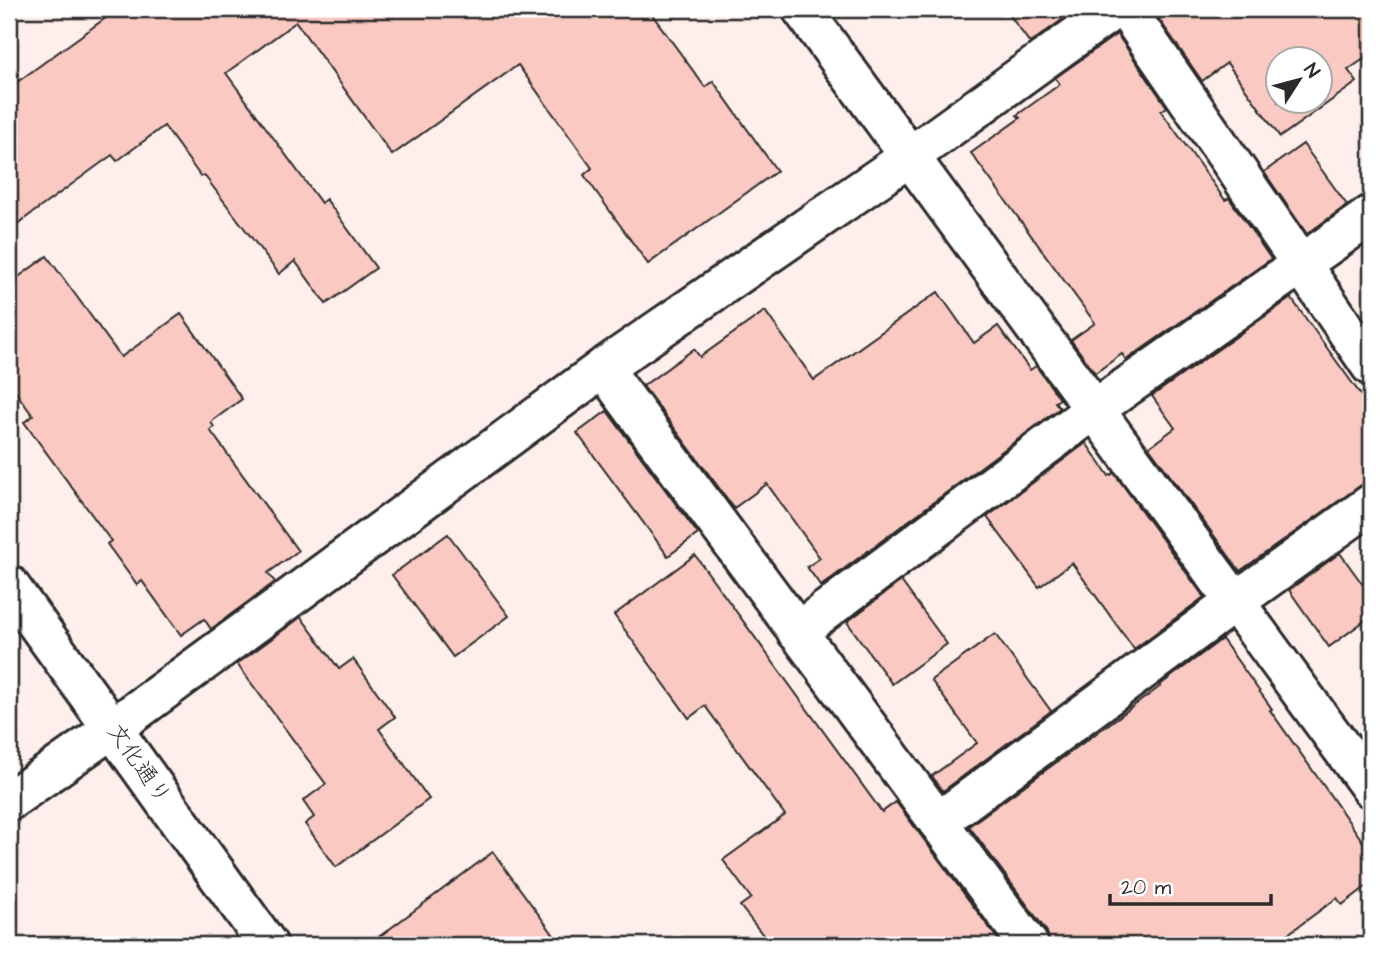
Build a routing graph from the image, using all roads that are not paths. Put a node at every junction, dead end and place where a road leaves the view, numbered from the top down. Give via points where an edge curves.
1 (802, 9) edge
2 (1114, 9) edge
3 (1126, 9) edge
4 (909, 157) junction
5 (1371, 215) edge
6 (1301, 265) junction
7 (1371, 366) edge
8 (603, 368) junction
9 (1095, 409) junction
10 (1371, 504) edge
11 (9, 585) edge
12 (1236, 601) junction
13 (797, 632) junction
14 (113, 728) junction
15 (1371, 788) edge
16 (9, 801) edge
17 (938, 822) junction
18 (268, 945) edge
19 (1029, 945) edge

1 - 4 street
2 - 4 street
3 - 6 street
4 - 8 street
4 - 9 street
5 - 6 street
6 - 7 street
6 - 9 street
8 - 13 street
8 - 14 street
9 - 12 street
9 - 13 street
10 - 12 street
11 - 14 street, 文化通り
12 - 15 street
12 - 17 street
13 - 17 street
14 - 16 street
14 - 18 street, 文化通り
17 - 19 street

